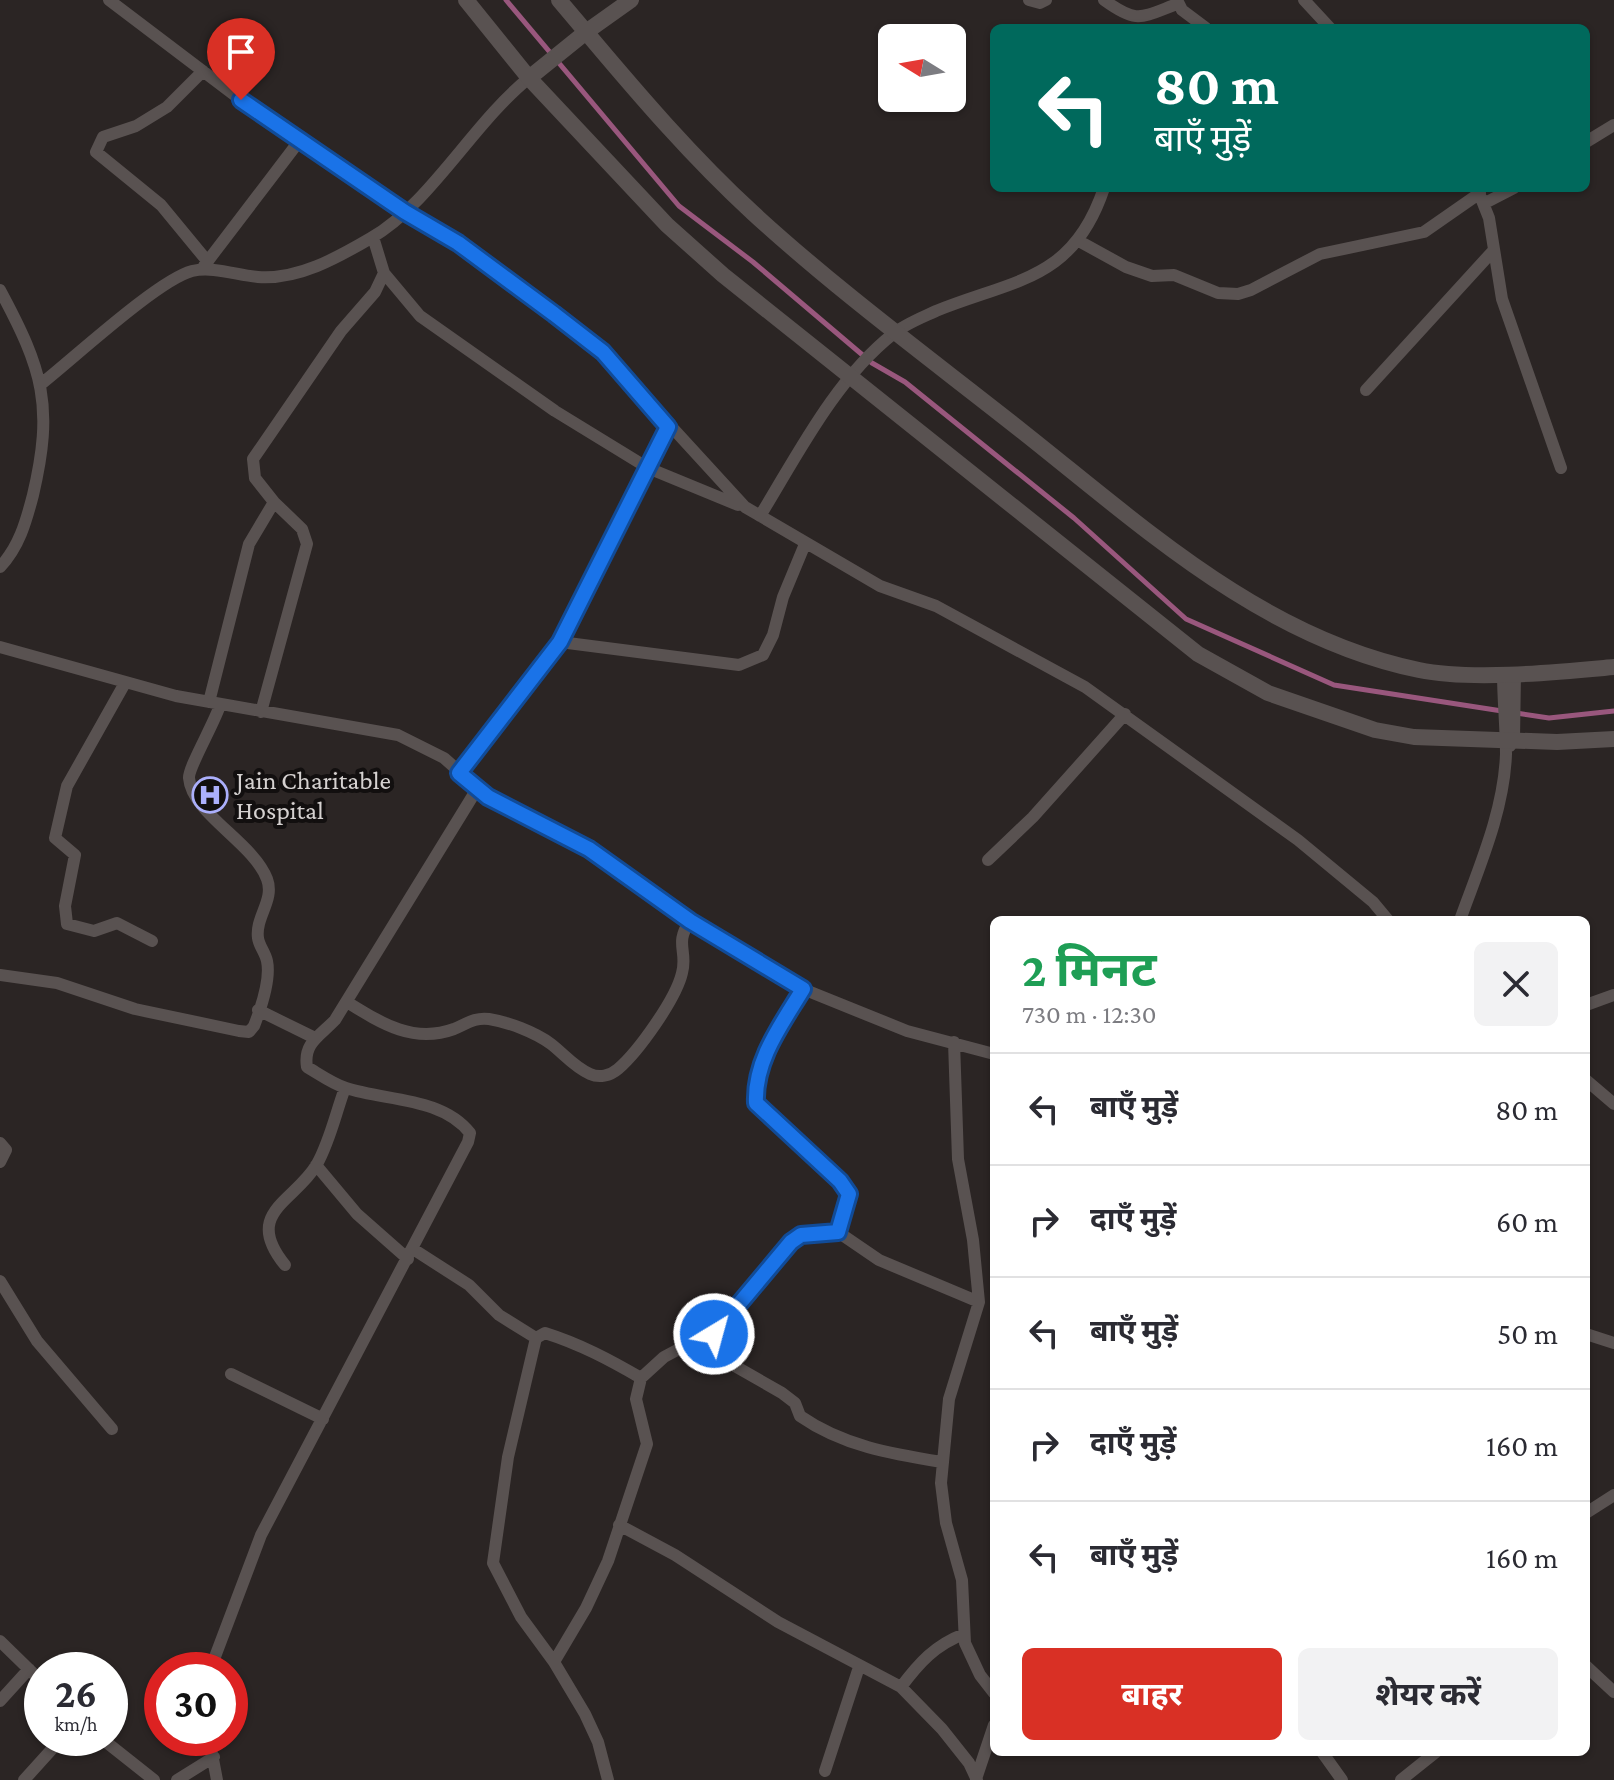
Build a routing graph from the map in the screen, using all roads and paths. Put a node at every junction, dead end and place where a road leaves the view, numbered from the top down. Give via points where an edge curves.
1 (109, 0) edge
2 (466, 0) edge
3 (559, 0) edge
4 (631, 0) edge
5 (1029, 0) edge
6 (1046, 0) edge
7 (1104, 0) edge
8 (1304, 0) edge
9 (1177, 2) edge
10 (1202, 24) edge
11 (1326, 24) edge
12 (586, 32) junction
13 (203, 71) junction
14 (534, 74) junction
15 (1614, 125) edge
16 (300, 140) junction
17 (1590, 140) edge
18 (1102, 192) edge
19 (1481, 195) edge
20 (405, 212) junction
21 (373, 237) junction
22 (1077, 240) junction
23 (1493, 251) junction
24 (205, 265) junction
25 (384, 273) junction
26 (0, 290) edge
27 (896, 331) junction
28 (851, 379) junction
29 (41, 384) junction
30 (1366, 390) dead end
31 (668, 427) junction
32 (648, 468) junction
33 (1561, 468) dead end
34 (274, 502) junction
35 (745, 507) junction
36 (760, 516) junction
37 (805, 544) junction
38 (0, 567) edge
39 (560, 642) junction
40 (0, 647) edge
41 (1614, 667) edge
42 (1507, 679) junction
43 (125, 683) junction
44 (214, 704) junction
45 (261, 712) junction
46 (1125, 714) junction
47 (1508, 737) junction
48 (1614, 739) edge
49 (459, 773) junction
50 (477, 789) junction
51 (988, 860) dead end
52 (1385, 916) edge
53 (1461, 916) edge
54 (690, 921) junction
55 (152, 941) dead end
56 (0, 975) edge
57 (803, 989) junction
58 (1614, 995) edge
59 (347, 1002) junction
60 (1590, 1004) edge
61 (258, 1010) junction
62 (315, 1038) junction
63 (954, 1042) junction
64 (990, 1053) edge
65 (1590, 1083) edge
66 (345, 1088) junction
67 (1614, 1104) edge
68 (0, 1143) edge
69 (0, 1162) edge
70 (316, 1165) junction
71 (838, 1232) junction
72 (411, 1254) junction
73 (285, 1265) dead end
74 (0, 1281) edge
75 (990, 1287) edge
76 (978, 1288) junction
77 (979, 1302) junction
78 (1590, 1335) edge
79 (536, 1338) junction
80 (1614, 1343) edge
81 (705, 1349) junction
82 (231, 1374) dead end
83 (641, 1378) junction
84 (323, 1419) junction
85 (112, 1429) dead end
86 (942, 1462) junction
87 (1614, 1495) edge
88 (1590, 1510) edge
89 (619, 1525) junction
90 (964, 1634) junction
91 (0, 1641) edge
92 (217, 1652) edge
93 (554, 1662) junction
94 (24, 1664) edge
95 (859, 1667) junction
96 (24, 1675) edge
97 (1590, 1676) edge
98 (901, 1687) junction
99 (990, 1687) edge
100 (1614, 1692) edge
101 (0, 1701) edge
102 (990, 1737) edge
103 (46, 1756) edge
104 (124, 1756) edge
105 (1325, 1756) edge
106 (1431, 1756) edge
107 (214, 1757) joint
108 (825, 1771) dead end
109 (24, 1780) edge
110 (154, 1780) edge
111 (177, 1780) edge
112 (217, 1780) edge
113 (608, 1780) edge
114 (976, 1780) edge
115 (1342, 1780) edge
116 (1401, 1780) edge

1 - 13 street
2 - 14 street
3 - 12 street
4 - 12 street
5 - 6 street
7 - 9 street via 1137,19
8 - 11 street
9 - 10 street
12 - 14 street
12 - 27 street via 672,133 754,213
13 - 16 street
13 - 24 street via 167,107 103,137 96,152 161,205
14 - 20 street via 505,97
14 - 28 street via 667,225
15 - 17 street
16 - 20 street
16 - 24 street
18 - 22 street
19 - 22 street via 1424,232 1320,254 1238,294 1218,293 1174,275 1152,276
19 - 23 street
20 - 21 street
20 - 31 street via 458,243 603,352
21 - 24 street via 286,278
21 - 25 street
22 - 27 street via 1038,274
23 - 30 street
23 - 33 street via 1502,299
24 - 29 street via 160,289
25 - 32 street via 420,316 555,411
25 - 34 street via 253,459 255,478
26 - 29 street
27 - 28 street
27 - 42 street via 1231,592 1313,637 1420,670
28 - 36 street
28 - 47 street via 1198,654 1268,693 1375,730 1414,737
29 - 38 street via 43,451 24,528
31 - 32 street
31 - 35 street
32 - 35 street
32 - 39 street
34 - 44 street via 249,544
34 - 45 street via 296,522 307,544
35 - 36 street
36 - 37 street
37 - 39 street via 773,635 763,655 754,660 739,665
37 - 46 street via 880,586 936,606
39 - 49 street
40 - 43 street
41 - 42 street
42 - 47 street
42 - 47 street via 1515,699
43 - 44 street
43 - 55 street via 67,786 55,838 75,855 65,906 67,924 94,931 117,923
44 - 45 street
44 - 61 street via 189,780 204,807 248,849 269,885 258,934 268,965
45 - 49 street via 398,735 444,758
46 - 51 street
46 - 52 street via 1298,840
47 - 48 street via 1557,742
47 - 53 street via 1489,839
49 - 50 street
50 - 54 street via 589,849
50 - 59 street
54 - 57 street
54 - 59 street via 680,943 683,971 674,994 634,1051 604,1076 587,1073 538,1035 488,1019 432,1035 414,1034 389,1027
56 - 61 street via 57,983 135,1009 239,1031 249,1032
57 - 63 street via 893,1026
57 - 71 street via 757,1075 756,1103 849,1194
58 - 60 street
59 - 62 street
61 - 62 street
62 - 66 street via 306,1049 307,1067
63 - 64 street
63 - 76 street via 958,1159
65 - 67 street
66 - 70 street
66 - 72 street via 451,1115 470,1133
68 - 69 street via 6,1150
70 - 72 street via 357,1214
70 - 73 street via 291,1190 267,1231
71 - 77 street via 879,1260
71 - 81 street via 801,1235 791,1242
72 - 79 street via 469,1285 499,1315
72 - 84 street
74 - 85 street via 37,1341
75 - 76 street
76 - 77 street
77 - 86 street via 949,1399
78 - 80 street
79 - 83 street via 545,1333 562,1338
79 - 93 street via 508,1457 493,1563 521,1617
81 - 83 street via 679,1349
81 - 86 street via 765,1381 795,1403 805,1420 847,1441
82 - 84 street
83 - 89 street via 636,1399 647,1444
84 - 92 street via 261,1535
86 - 90 street via 945,1513 962,1580
87 - 88 street
89 - 93 street via 586,1608
89 - 95 street
90 - 98 street via 922,1659
90 - 99 street via 971,1658
91 - 94 street
93 - 113 street via 598,1742
95 - 98 street
95 - 108 street
96 - 101 street
97 - 100 street
98 - 114 street via 942,1729
102 - 114 street
103 - 109 street
104 - 110 street
105 - 115 street
106 - 116 street
107 - 111 street
107 - 112 street

